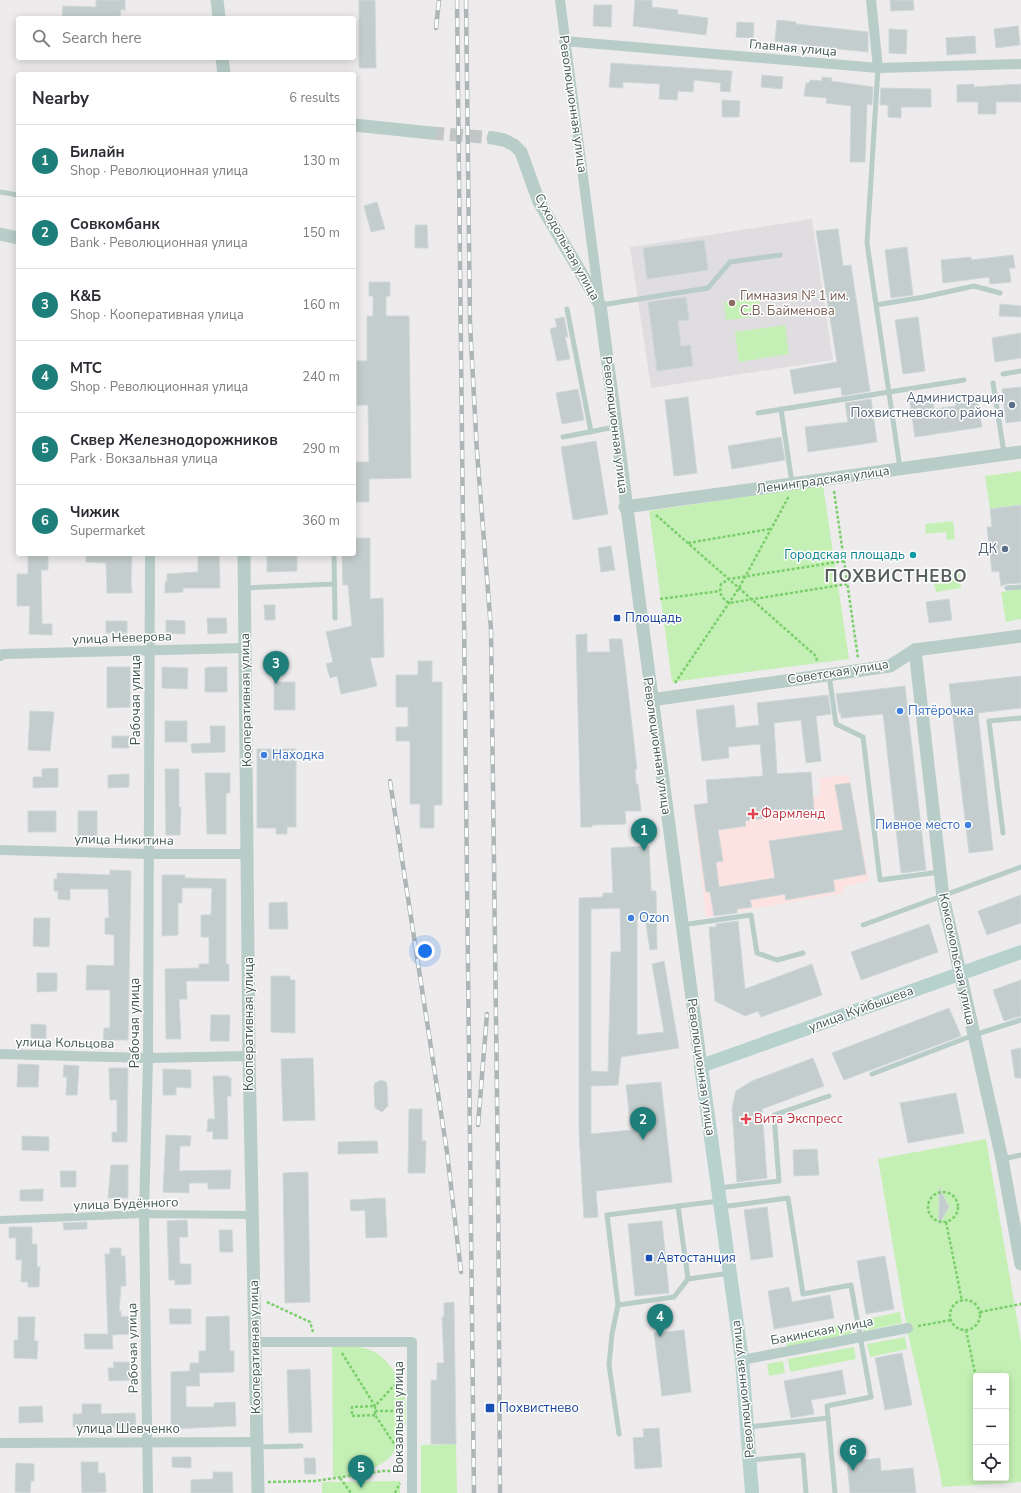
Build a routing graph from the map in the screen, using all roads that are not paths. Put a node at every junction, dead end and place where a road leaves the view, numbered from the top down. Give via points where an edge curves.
1 (217, 0) edge
2 (560, 0) edge
3 (871, 0) edge
4 (219, 16) edge
5 (564, 41) junction
6 (222, 60) edge
7 (1021, 64) edge
8 (878, 68) junction
9 (224, 72) edge
10 (356, 125) edge
11 (431, 132) tunnel mouth
12 (493, 138) tunnel mouth
13 (0, 192) edge
14 (16, 195) edge
15 (0, 234) edge
16 (16, 238) edge
17 (780, 255) dead end
18 (1000, 293) dead end
19 (600, 305) junction
20 (876, 305) junction
21 (567, 309) dead end
22 (1021, 371) edge
23 (1003, 374) dead end
24 (964, 380) dead end
25 (993, 383) dead end
26 (889, 392) junction
27 (781, 409) junction
28 (758, 413) dead end
29 (615, 427) junction
30 (591, 432) junction
31 (563, 437) dead end
32 (1021, 452) edge
33 (1004, 454) junction
34 (900, 469) junction
35 (794, 484) junction
36 (625, 507) junction
37 (150, 556) edge
38 (244, 556) edge
39 (334, 556) edge
40 (334, 584) junction
41 (1021, 587) edge
42 (244, 588) junction
43 (1008, 588) dead end
44 (335, 618) dead end
45 (1021, 636) edge
46 (245, 648) junction
47 (149, 650) junction
48 (915, 650) junction
49 (0, 656) edge
50 (829, 674) junction
51 (651, 700) junction
52 (1021, 718) edge
53 (1003, 833) dead end
54 (0, 850) edge
55 (149, 854) junction
56 (248, 854) junction
57 (1021, 867) edge
58 (940, 872) junction
59 (943, 897) junction
60 (863, 925) dead end
61 (681, 926) junction
62 (1021, 952) edge
63 (803, 953) dead end
64 (959, 973) junction
65 (1021, 1020) edge
66 (974, 1035) junction
67 (0, 1054) edge
68 (249, 1056) junction
69 (148, 1058) junction
70 (701, 1066) junction
71 (872, 1074) dead end
72 (829, 1096) dead end
73 (1021, 1155) edge
74 (1002, 1159) junction
75 (719, 1199) junction
76 (678, 1206) junction
77 (144, 1214) junction
78 (252, 1215) junction
79 (0, 1220) edge
80 (1021, 1264) edge
81 (730, 1273) junction
82 (688, 1280) junction
83 (618, 1305) junction
84 (908, 1328) road end
85 (860, 1337) junction
86 (255, 1342) junction
87 (742, 1360) junction
88 (828, 1418) junction
89 (747, 1427) junction
90 (619, 1434) dead end
91 (148, 1442) junction
92 (0, 1443) edge
93 (257, 1444) junction
94 (301, 1446) dead end
95 (750, 1460) junction
96 (258, 1487) edge
97 (148, 1493) edge
98 (412, 1493) edge
99 (752, 1493) edge
100 (806, 1493) edge
101 (835, 1493) edge

1 - 4 street
2 - 5 street, Революционная улица
3 - 8 street
5 - 8 street, Главная улица
5 - 19 street, Революционная улица
6 - 9 street
7 - 8 street, Главная улица
8 - 20 lane via 867,243
10 - 11 street
12 - 19 street, Суходольная улица via 504,140 521,152 539,202
13 - 14 lane
15 - 16 street
17 - 19 lane via 730,262 708,288
18 - 20 lane via 974,286
19 - 29 street, Революционная улица
20 - 26 lane
21 - 30 lane
22 - 23 lane
24 - 26 lane
25 - 33 lane
26 - 27 lane
26 - 34 lane
27 - 28 lane
27 - 35 lane
29 - 30 lane
29 - 36 street, Революционная улица
30 - 31 lane
32 - 33 street, Ленинградская улица
33 - 34 street, Ленинградская улица
34 - 35 street, Ленинградская улица
35 - 36 street, Ленинградская улица
36 - 51 street, Революционная улица
37 - 47 street, Рабочая улица
38 - 42 street, Кооперативная улица
39 - 40 lane
40 - 42 lane
40 - 44 lane
41 - 43 lane
42 - 46 street, Кооперативная улица
45 - 48 street, Советская улица
46 - 47 street, улица Неверова
46 - 56 street, Кооперативная улица
47 - 49 street, улица Неверова
47 - 55 street, Рабочая улица
48 - 50 street, Советская улица via 890,666
48 - 58 street, Комсомольская улица
50 - 51 street, Советская улица
50 - 58 lane via 836,724 863,737 880,880
51 - 61 street, Революционная улица
52 - 53 lane via 989,722
54 - 55 street, улица Никитина
55 - 56 street, улица Никитина
55 - 69 street, Рабочая улица
56 - 68 street, Кооперативная улица
57 - 59 lane
58 - 59 street, Комсомольская улица
59 - 60 lane
59 - 64 street, Комсомольская улица
61 - 63 lane via 751,915 757,953 777,960
61 - 70 street, Революционная улица
62 - 64 main road, улица Куйбышева
64 - 66 street, Комсомольская улица
64 - 70 main road, улица Куйбышева
65 - 66 lane
66 - 71 lane
66 - 74 street, Комсомольская улица
67 - 69 street, улица Кольцова
68 - 69 street, улица Кольцова
68 - 78 street, Кооперативная улица
69 - 77 street, Рабочая улица
70 - 75 main road, Революционная улица
72 - 75 lane via 774,1115 779,1181
73 - 74 lane
74 - 80 street, Комсомольская улица
75 - 76 lane
75 - 81 main road, Революционная улица
75 - 85 lane via 788,1198 803,1294 850,1285
76 - 82 lane
76 - 83 lane via 607,1215
77 - 78 street, улица Будённого
77 - 79 street, улица Будённого
77 - 91 street, Рабочая улица
78 - 86 street, Кооперативная улица
81 - 82 lane
81 - 87 main road, Революционная улица
82 - 83 lane via 674,1297
83 - 90 lane via 612,1334 610,1365
84 - 85 street, Бакинская улица
85 - 87 street, Бакинская улица
85 - 88 lane via 871,1397 827,1406
86 - 93 street, Кооперативная улица
86 - 98 street, Вокзальная улица via 412,1342
87 - 89 main road, Революционная улица
88 - 89 lane
88 - 101 lane
89 - 95 main road, Революционная улица
91 - 92 street, улица Шевченко
91 - 93 street, улица Шевченко
91 - 97 street, Рабочая улица
93 - 94 lane
93 - 96 street, Кооперативная улица
95 - 99 main road, Революционная улица
95 - 100 lane via 803,1455

